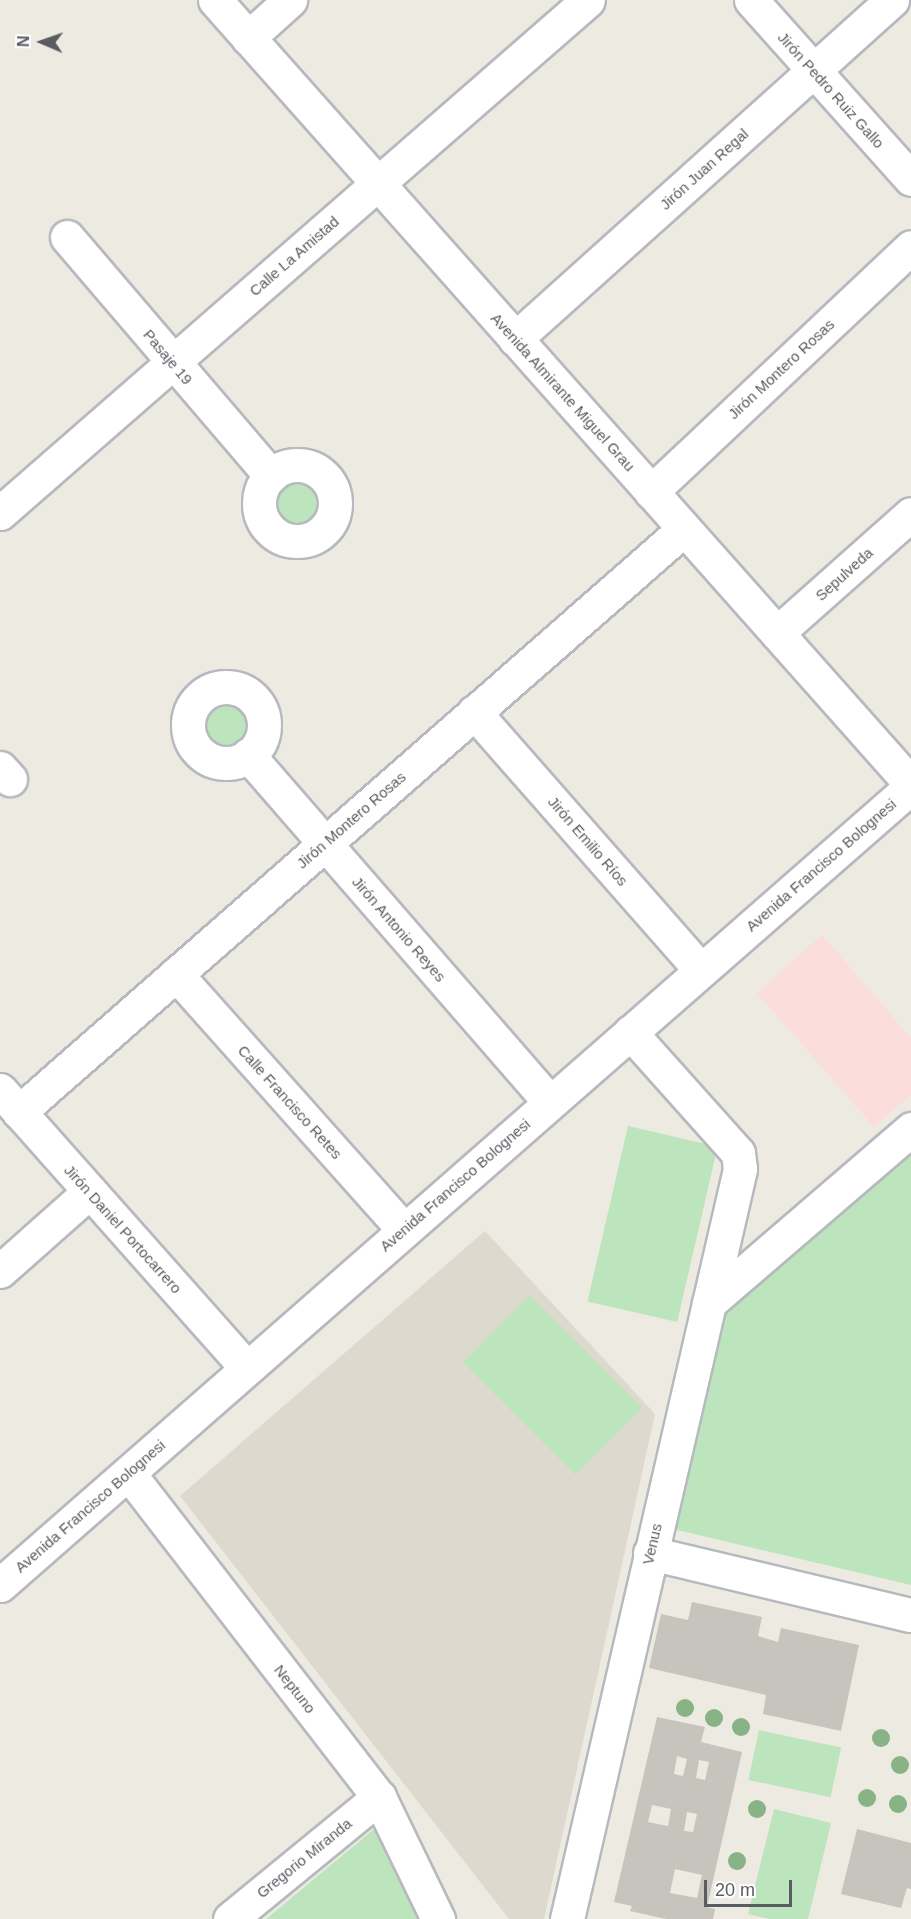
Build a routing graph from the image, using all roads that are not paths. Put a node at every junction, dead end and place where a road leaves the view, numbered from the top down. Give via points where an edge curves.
1 (214, 0) edge
2 (290, 0) edge
3 (588, 0) edge
4 (751, 0) edge
5 (892, 0) edge
6 (248, 38) junction
7 (814, 70) junction
8 (911, 179) edge
9 (377, 183) junction
10 (67, 237) dead end
11 (911, 247) edge
12 (515, 339) junction
13 (173, 362) junction
14 (271, 476) dead end
15 (651, 492) junction
16 (0, 513) edge
17 (911, 514) edge
18 (684, 529) junction
19 (777, 633) junction
20 (474, 712) junction
21 (248, 755) dead end
22 (911, 785) edge
23 (325, 843) junction
24 (701, 970) junction
25 (176, 974) junction
26 (630, 1032) junction
27 (10, 1101) edge
28 (550, 1102) junction
29 (911, 1129) edge
30 (90, 1191) junction
31 (404, 1230) junction
32 (0, 1271) edge
33 (709, 1303) junction
34 (247, 1368) junction
35 (129, 1474) junction
36 (650, 1553) junction
37 (0, 1585) edge
38 (911, 1615) edge
39 (378, 1797) junction
40 (230, 1919) edge
41 (438, 1919) edge
42 (567, 1919) edge

1 - 6 street, Avenida Almirante Miguel Grau
2 - 6 street
3 - 9 street, Calle La Amistad
4 - 7 street, Jirón Pedro Ruiz Gallo
5 - 7 street, Jirón Juan Regal
6 - 9 street, Avenida Almirante Miguel Grau
7 - 8 street, Jirón Pedro Ruiz Gallo
7 - 12 street, Jirón Juan Regal
9 - 12 street, Avenida Almirante Miguel Grau
9 - 13 street, Calle La Amistad
10 - 13 street, Pasaje 19
11 - 15 street, Jirón Montero Rosas
12 - 15 street, Avenida Almirante Miguel Grau
13 - 14 street, Pasaje 19
13 - 16 street, Calle La Amistad
15 - 18 street, Avenida Almirante Miguel Grau
17 - 19 street, Sepulveda
18 - 19 street, Avenida Almirante Miguel Grau
18 - 20 street, Jirón Montero Rosas
19 - 22 street, Avenida Almirante Miguel Grau
20 - 23 street, Jirón Montero Rosas
20 - 24 street, Jirón Emilio Ríos
21 - 23 street, Jirón Antonio Reyes
22 - 24 street, Avenida Francisco Bolognesi
23 - 25 street, Jirón Montero Rosas
23 - 28 street, Jirón Antonio Reyes
24 - 26 street, Avenida Francisco Bolognesi
25 - 27 street, Jirón Montero Rosas
25 - 31 street, Calle Francisco Retes
26 - 28 street, Avenida Francisco Bolognesi
26 - 33 street, Venus via 738,1153 740,1169
27 - 30 street, Jirón Daniel Portocarrero
28 - 31 street, Avenida Francisco Bolognesi
29 - 33 street
30 - 32 street
30 - 34 street, Jirón Daniel Portocarrero
31 - 34 street, Avenida Francisco Bolognesi
33 - 36 street, Venus
34 - 35 street, Avenida Francisco Bolognesi
35 - 37 street, Avenida Francisco Bolognesi
35 - 39 street, Neptuno
36 - 38 street
36 - 42 street, Venus
39 - 40 street, Gregorio Miranda
39 - 41 street, Neptuno

